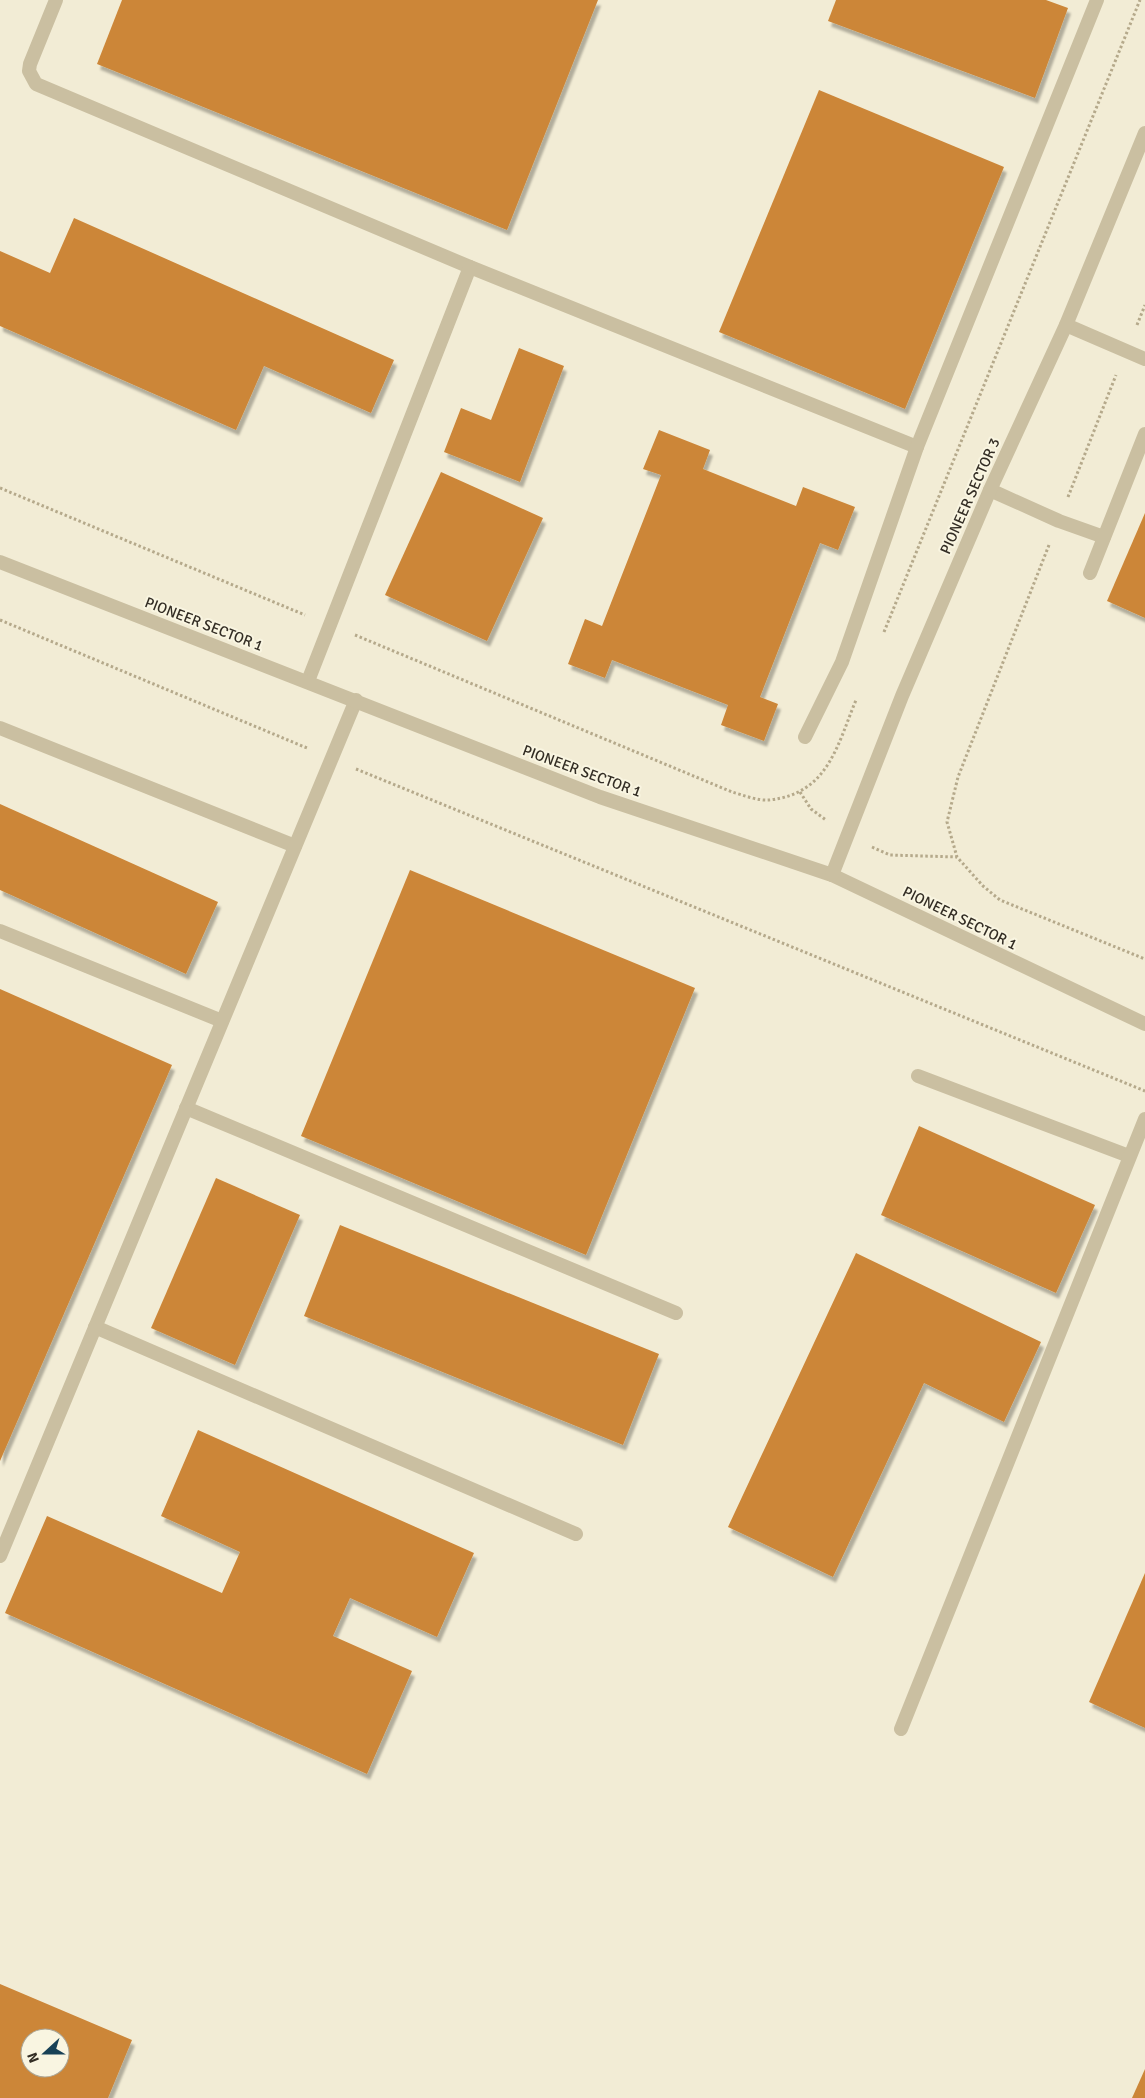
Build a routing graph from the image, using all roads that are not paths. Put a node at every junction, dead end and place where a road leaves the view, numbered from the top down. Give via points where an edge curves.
1 (56, 0) edge
2 (1097, 0) edge
3 (1145, 133) edge
4 (470, 268) junction
5 (1066, 325) junction
6 (1145, 359) edge
7 (1145, 434) edge
8 (917, 447) junction
9 (990, 490) junction
10 (1104, 537) junction
11 (0, 562) edge
12 (1090, 573) dead end
13 (308, 681) junction
14 (356, 700) junction
15 (0, 728) edge
16 (805, 737) dead end
17 (295, 846) junction
18 (832, 875) junction
19 (0, 931) edge
20 (222, 1021) junction
21 (1145, 1024) edge
22 (918, 1076) dead end
23 (186, 1108) junction
24 (1145, 1119) edge
25 (1129, 1156) junction
26 (676, 1313) dead end
27 (95, 1328) junction
28 (576, 1534) dead end
29 (0, 1556) edge
30 (901, 1729) dead end

1 - 4 street via 30,64 36,84
2 - 8 street
3 - 5 street, PIONEER SECTOR 3
4 - 8 street
4 - 13 street
5 - 6 street
5 - 9 street, PIONEER SECTOR 3
7 - 10 street
8 - 16 street via 842,662
9 - 10 street
9 - 18 street, PIONEER SECTOR 3 via 902,696
10 - 12 street
11 - 13 street, PIONEER SECTOR 1
13 - 14 street, PIONEER SECTOR 1
14 - 17 street
14 - 18 street, PIONEER SECTOR 1 via 600,797
15 - 17 street
17 - 20 street
18 - 21 street, PIONEER SECTOR 1
19 - 20 street
20 - 23 street
22 - 25 street
23 - 26 street
23 - 27 street
24 - 25 street
25 - 30 street
27 - 28 street
27 - 29 street

